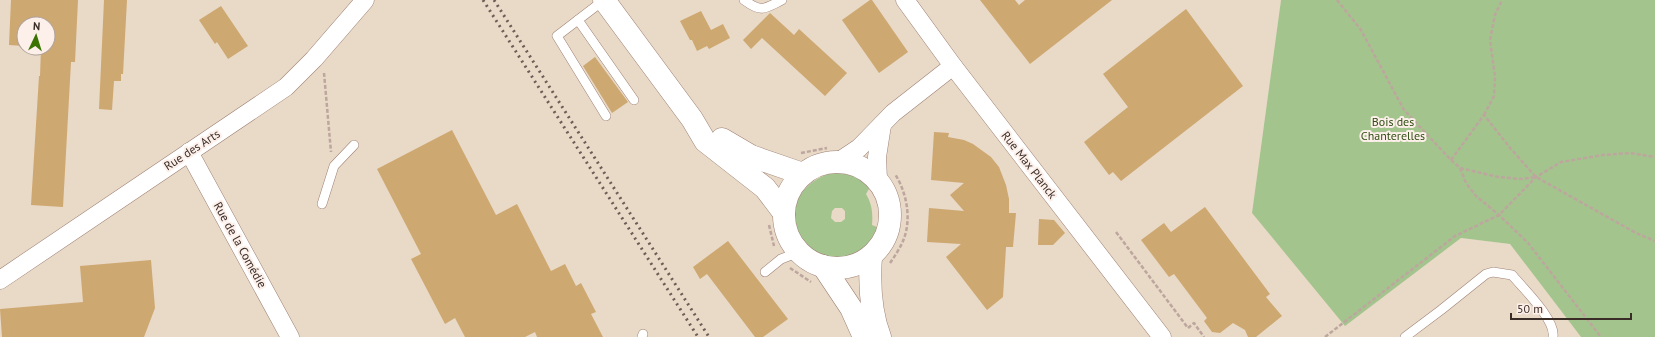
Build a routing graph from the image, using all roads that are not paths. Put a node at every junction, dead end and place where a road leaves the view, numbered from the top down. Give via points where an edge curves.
1 (365, 0) edge
2 (604, 0) edge
3 (744, 0) edge
4 (782, 0) edge
5 (905, 0) edge
6 (578, 20) junction
7 (953, 66) junction
8 (634, 100) dead end
9 (606, 116) dead end
10 (692, 119) junction
11 (882, 125) junction
12 (354, 145) dead end
13 (189, 152) junction
14 (834, 155) junction
15 (801, 164) junction
16 (885, 176) junction
17 (322, 204) dead end
18 (784, 213) junction
19 (794, 260) junction
20 (879, 262) junction
21 (765, 272) dead end
22 (820, 276) junction
23 (0, 280) edge
24 (290, 337) edge
25 (864, 337) edge
26 (880, 337) edge
27 (1162, 337) edge
28 (1405, 337) edge
29 (1553, 337) edge

1 - 13 street, Rue des Arts via 286,87
2 - 6 lane
2 - 10 main road
3 - 4 lane via 760,9
5 - 7 street, Rue Max Planck
6 - 8 lane
6 - 9 lane via 557,36
7 - 11 street via 893,113
7 - 27 street, Rue Max Planck
10 - 15 main road via 751,156
10 - 18 main road via 705,141 765,188
11 - 14 street via 859,148
11 - 16 street via 877,157
12 - 17 lane via 334,166
13 - 23 street, Rue des Arts
13 - 24 street, Rue de la Comédie
14 - 15 main road via 820,165
14 - 16 main road
15 - 18 main road via 786,198
16 - 20 main road via 890,211 889,228 882,244
18 - 19 main road
19 - 21 lane via 781,259
19 - 22 main road via 810,261
20 - 22 main road via 840,268
20 - 26 main road via 869,285
22 - 25 main road via 851,308
28 - 29 lane via 1486,274 1493,272 1512,275 1545,314

